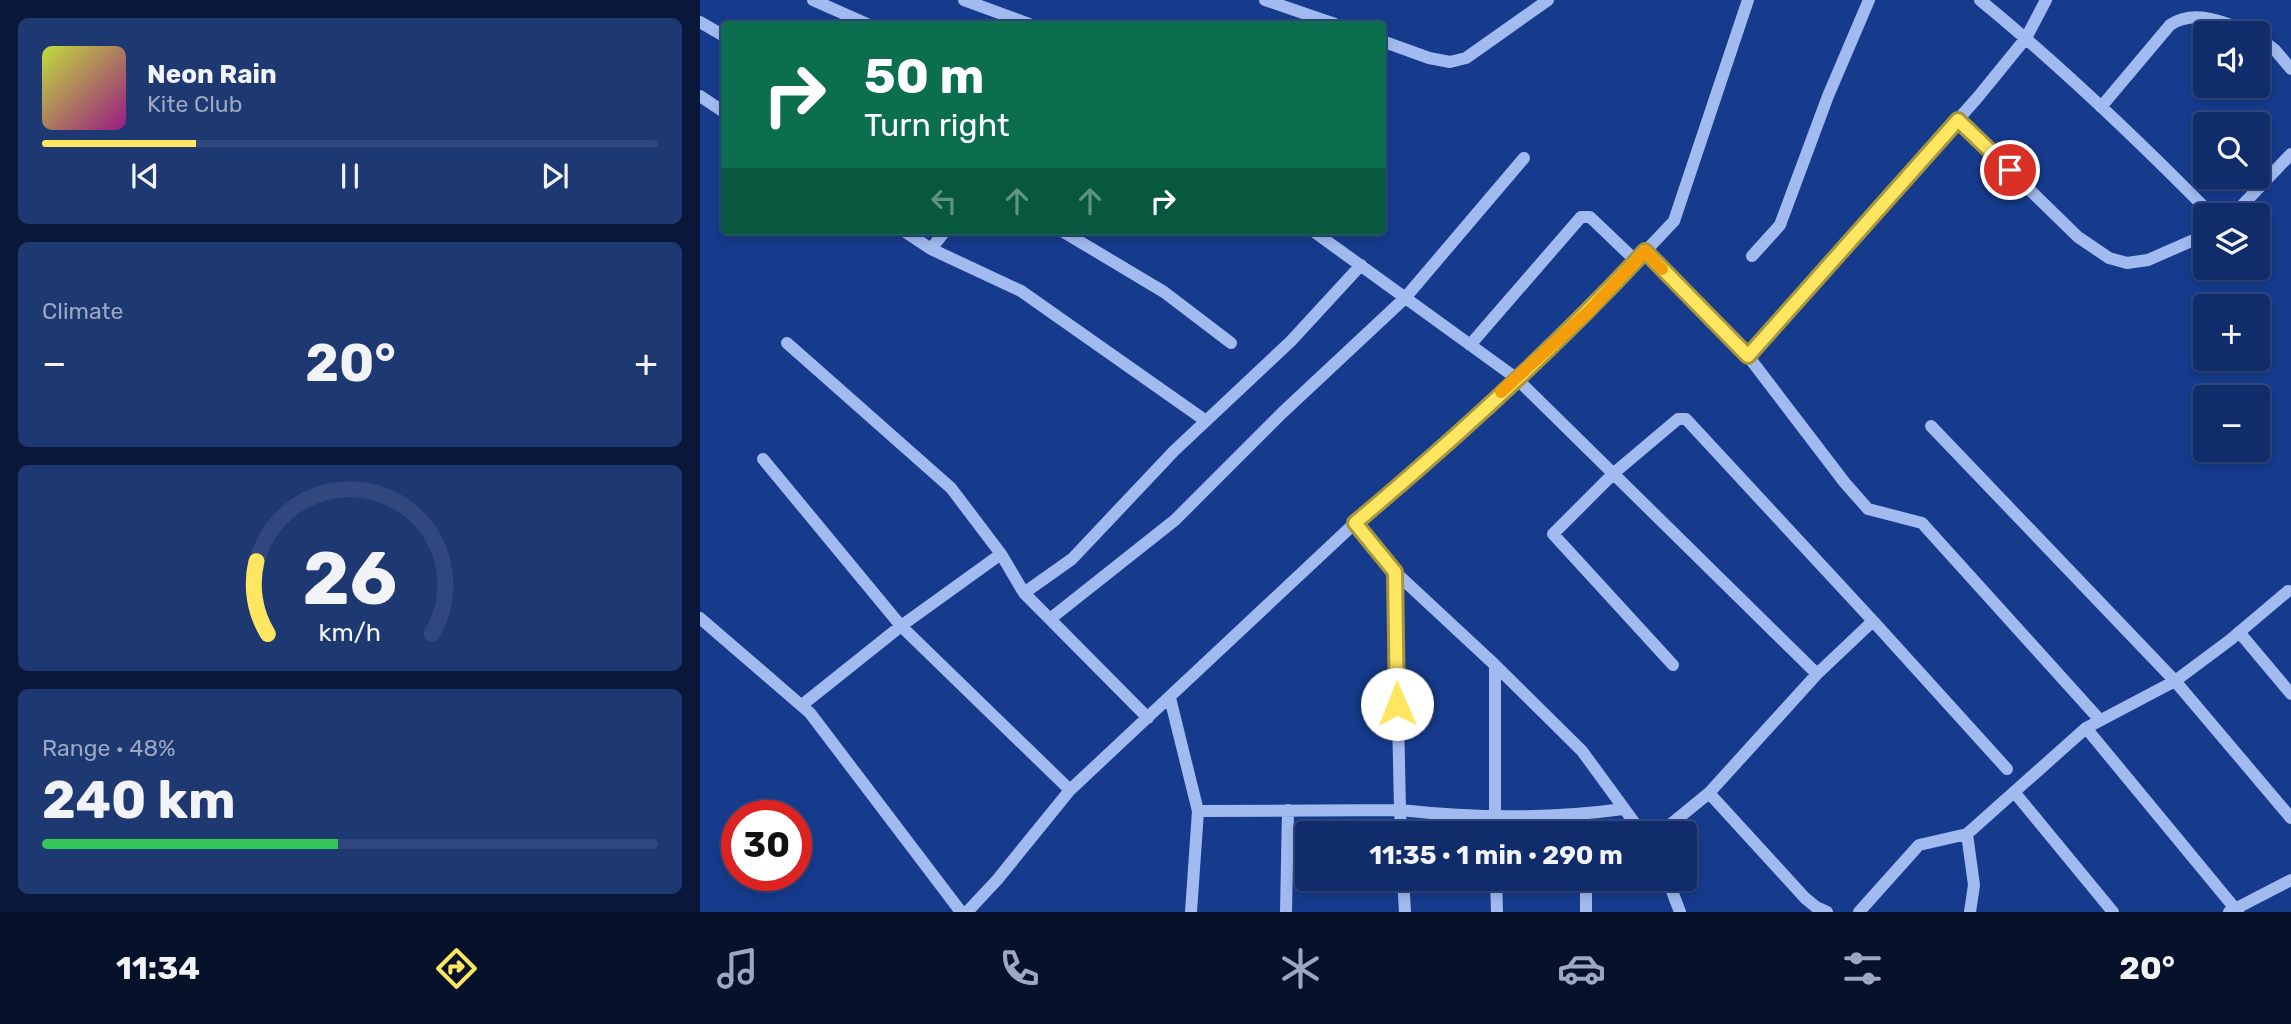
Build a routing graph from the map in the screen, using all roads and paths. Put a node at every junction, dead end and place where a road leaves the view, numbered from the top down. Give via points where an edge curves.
1 (813, 0) edge
2 (964, 0) edge
3 (1265, 0) edge
4 (1548, 0) edge
5 (1748, 0) edge
6 (1869, 0) edge
7 (1980, 0) edge
8 (2046, 0) edge
9 (860, 21) edge
10 (1021, 21) edge
11 (1326, 21) edge
12 (2223, 21) edge
13 (700, 22) edge
14 (721, 34) edge
15 (2026, 38) junction
16 (1386, 42) edge
17 (2270, 47) edge
18 (2291, 69) edge
19 (700, 96) edge
20 (2101, 107) junction
21 (721, 110) edge
22 (1958, 120) junction
23 (2291, 154) edge
24 (1524, 158) dead end
25 (2200, 203) edge
26 (2245, 203) edge
27 (910, 235) edge
28 (942, 235) edge
29 (1069, 235) edge
30 (1329, 235) edge
31 (2193, 240) edge
32 (931, 249) junction
33 (1645, 251) junction
34 (1752, 256) dead end
35 (1636, 261) junction
36 (1362, 265) junction
37 (1405, 298) junction
38 (787, 343) dead end
39 (1231, 344) dead end
40 (1470, 345) junction
41 (1748, 356) junction
42 (1516, 378) junction
43 (1206, 421) junction
44 (1931, 426) dead end
45 (763, 459) dead end
46 (1614, 473) junction
47 (1355, 523) junction
48 (1000, 554) junction
49 (1395, 572) junction
50 (2288, 591) dead end
51 (1024, 593) junction
52 (700, 618) edge
53 (1050, 619) junction
54 (1873, 621) junction
55 (901, 626) junction
56 (2239, 632) junction
57 (1495, 665) junction
58 (1673, 665) dead end
59 (1817, 674) junction
60 (2175, 681) junction
61 (2291, 694) edge
62 (1170, 698) junction
63 (802, 705) junction
64 (1148, 718) junction
65 (2099, 719) junction
66 (2087, 728) junction
67 (2007, 769) dead end
68 (1070, 790) junction
69 (1709, 793) junction
70 (2015, 793) junction
71 (1623, 809) junction
72 (1288, 810) junction
73 (1400, 810) junction
74 (1198, 811) junction
75 (1585, 814) junction
76 (1494, 815) junction
77 (2291, 818) edge
78 (1400, 821) edge
79 (1494, 821) edge
80 (1585, 821) edge
81 (1632, 821) edge
82 (1675, 821) edge
83 (1967, 834) junction
84 (2291, 880) edge
85 (1404, 891) edge
86 (1496, 891) edge
87 (1586, 891) edge
88 (1672, 891) edge
89 (2234, 911) edge
90 (961, 912) edge
91 (967, 912) edge
92 (1191, 912) edge
93 (1286, 912) edge
94 (1405, 912) edge
95 (1497, 912) edge
96 (1586, 912) edge
97 (1680, 912) edge
98 (1827, 912) edge
99 (1859, 912) edge
100 (1970, 912) edge
101 (2113, 912) edge

1 - 9 street
2 - 10 street
3 - 11 street
4 - 16 street via 1466,58 1450,62
5 - 33 street via 1674,222
6 - 34 street via 1780,225
7 - 15 street
8 - 15 street
12 - 20 street via 2181,18 2170,25
13 - 14 street
15 - 20 street
15 - 22 street
17 - 18 street
19 - 21 street
20 - 25 street
22 - 31 street via 2078,237 2109,258 2127,263 2148,260
22 - 41 street
23 - 26 street
24 - 37 street
27 - 32 street
28 - 32 street
29 - 39 street via 1164,292
30 - 36 street
32 - 43 street via 1021,291
33 - 35 street
33 - 41 street
35 - 40 street via 1590,217 1581,217
35 - 42 street
36 - 37 street
36 - 43 street via 1291,341
37 - 40 street
37 - 53 street via 1175,520
38 - 48 street via 951,488
40 - 42 street
41 - 65 street via 1868,509 1922,523
42 - 46 street
42 - 47 street
43 - 51 street via 1072,559
44 - 60 street
45 - 55 street
46 - 54 street via 1678,419 1686,419
46 - 58 street via 1553,534
46 - 59 street
47 - 49 street
47 - 62 street
48 - 51 street
48 - 55 street
49 - 57 street
49 - 73 street
50 - 56 street
51 - 53 street
52 - 63 street
53 - 64 street
54 - 59 street
54 - 67 street
55 - 63 street
55 - 68 street
56 - 60 street
56 - 61 street
57 - 71 street via 1583,751
57 - 76 street
59 - 69 street
60 - 65 street
60 - 77 street
62 - 64 street
62 - 74 street
63 - 90 street
64 - 68 street
65 - 66 street
66 - 70 street
66 - 89 street
68 - 91 street
69 - 82 street
69 - 98 street via 1805,898
70 - 83 street
70 - 101 street
71 - 75 street
71 - 81 street
72 - 73 street
72 - 74 street
72 - 93 street
73 - 76 street
73 - 78 street
74 - 92 street
75 - 76 street
75 - 80 street
76 - 79 street
83 - 99 street via 1919,845
83 - 100 street via 1974,885
84 - 89 street
85 - 94 street
86 - 95 street
87 - 96 street
88 - 97 street

